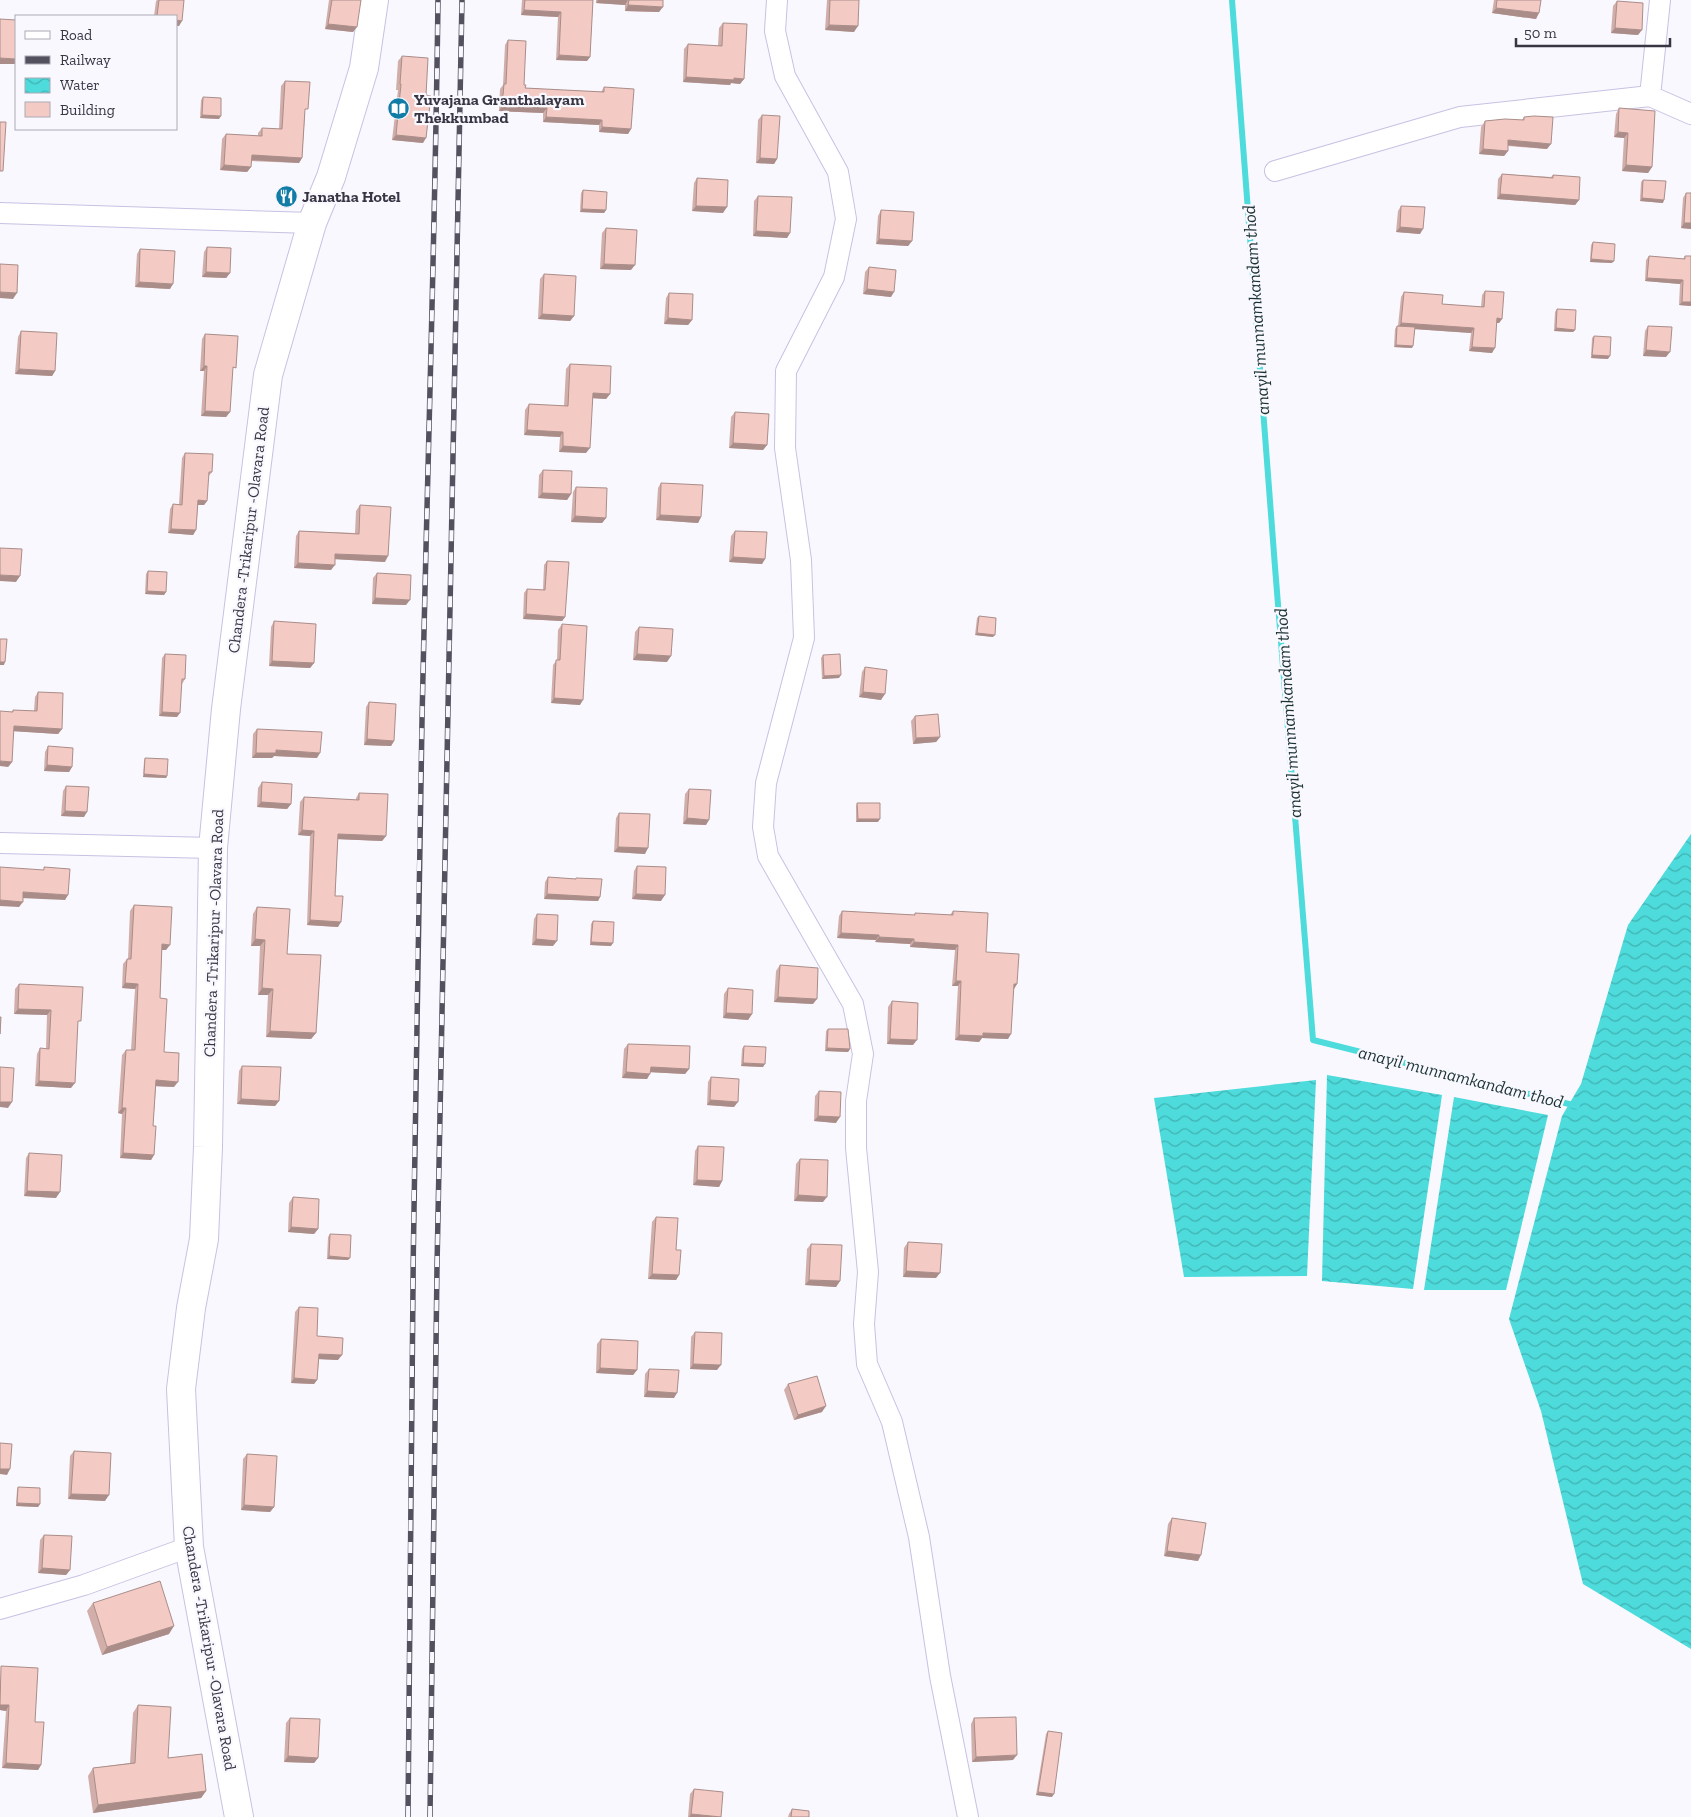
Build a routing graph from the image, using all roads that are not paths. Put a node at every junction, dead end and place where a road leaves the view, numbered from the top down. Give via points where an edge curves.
1 (374, 0) edge
2 (777, 0) edge
3 (1660, 0) edge
4 (1650, 96) junction
5 (1691, 114) edge
6 (1275, 171) dead end
7 (0, 213) edge
8 (312, 223) junction
9 (0, 843) edge
10 (213, 848) junction
11 (189, 1547) junction
12 (0, 1609) edge
13 (239, 1817) edge
14 (968, 1817) edge

1 - 8 main road, Chandera -Trikaripur -Olavara Road via 364,68 331,177
2 - 14 street via 775,31 785,76 838,172 846,219 834,277 786,371 785,448 801,560 804,638 766,783 763,827 768,856 853,1004 860,1037 863,1054 856,1101 856,1148 868,1272 864,1324 867,1364 892,1422 919,1537 940,1676
3 - 4 street
4 - 5 street
4 - 6 street via 1460,117
7 - 8 street
8 - 10 main road, Chandera -Trikaripur -Olavara Road via 268,375 226,709
9 - 10 street
10 - 11 main road, Chandera -Trikaripur -Olavara Road via 204,1239 180,1389
11 - 12 street via 84,1585
11 - 13 main road, Chandera -Trikaripur -Olavara Road

